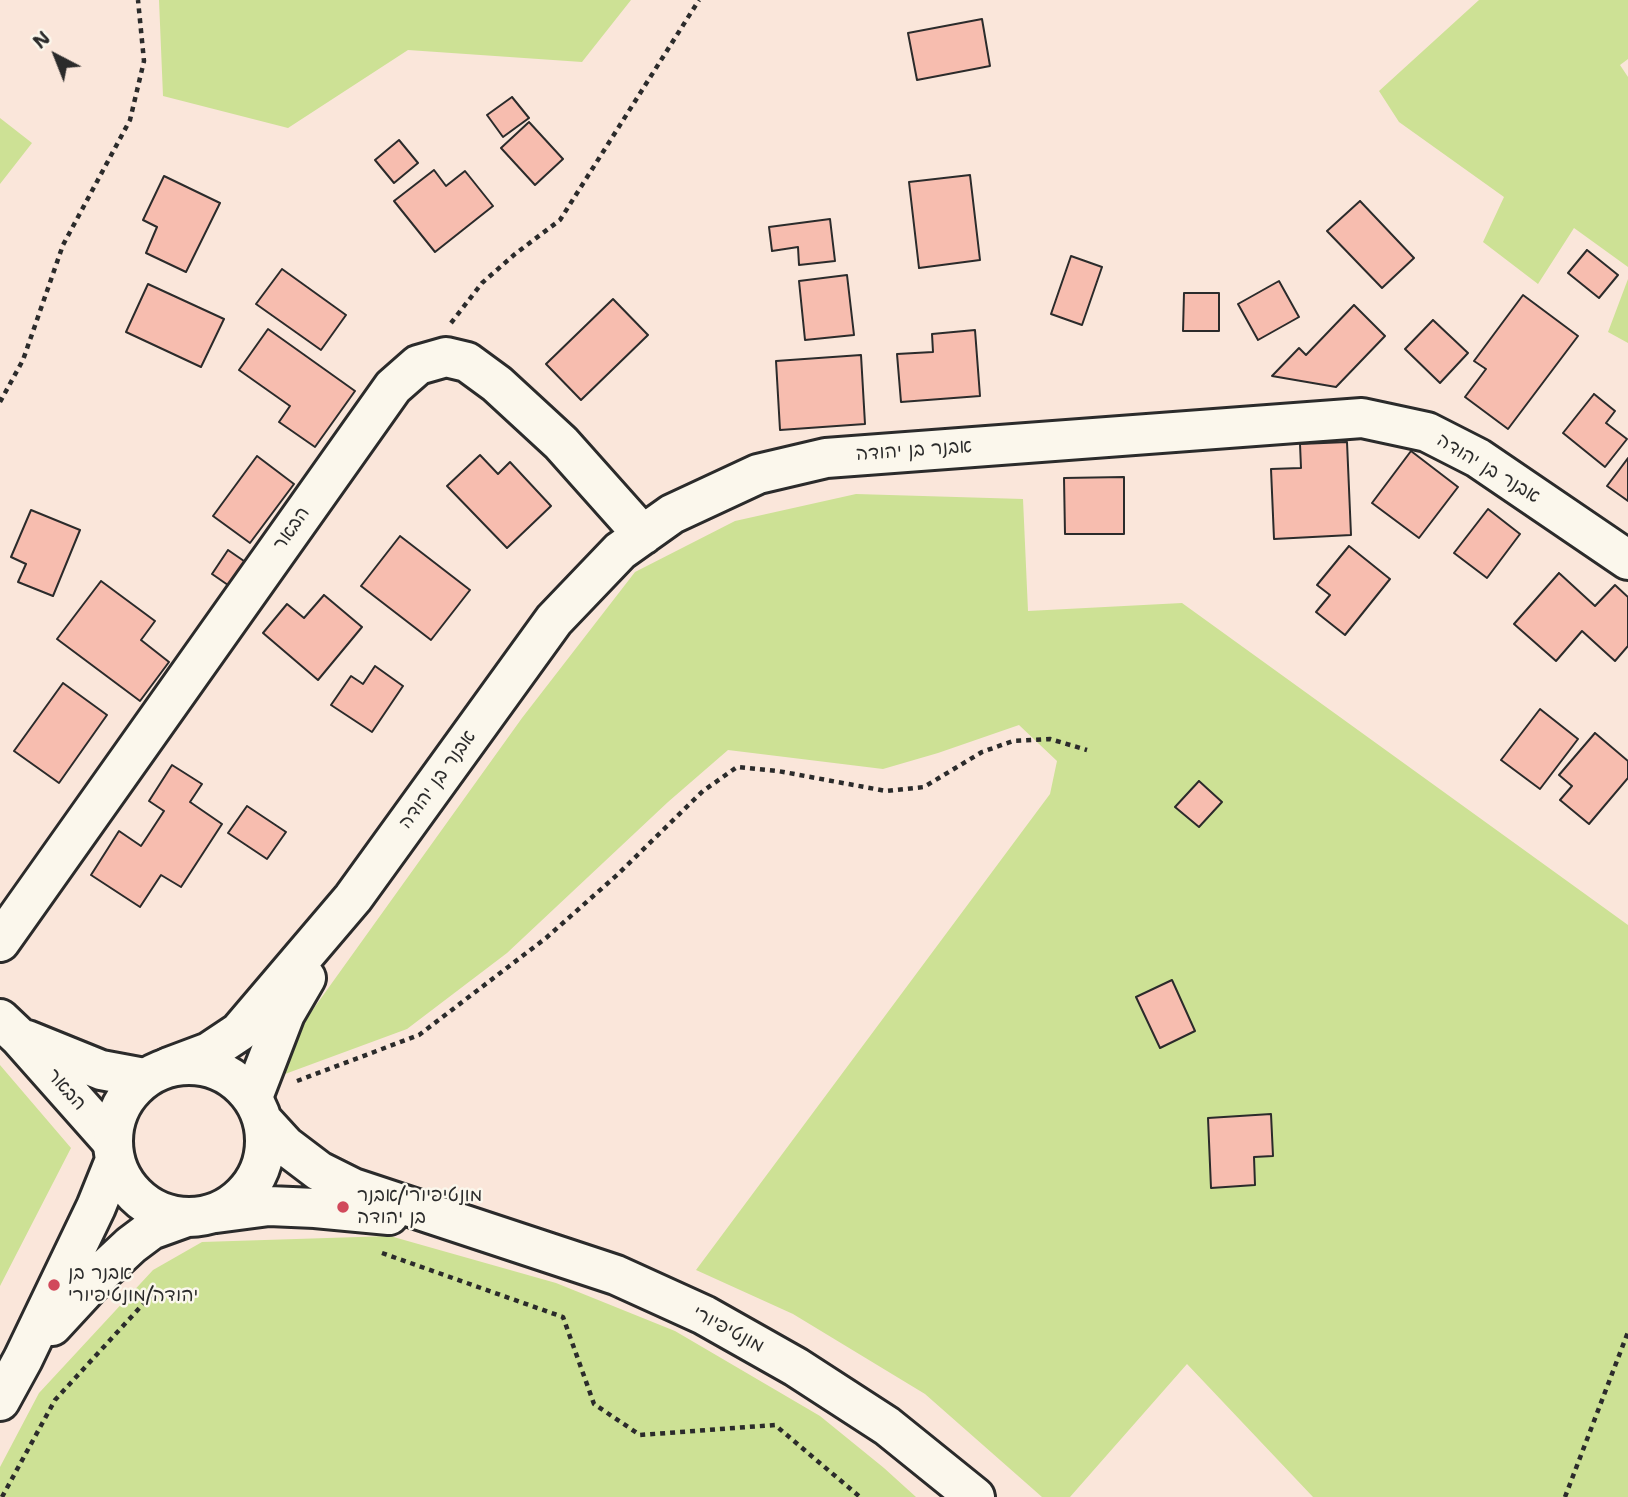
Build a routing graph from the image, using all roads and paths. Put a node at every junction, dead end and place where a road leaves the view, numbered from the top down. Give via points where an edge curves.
1 (138, 0) edge
2 (699, 0) edge
3 (418, 365) junction
4 (0, 401) edge
5 (643, 535) junction
6 (1628, 560) edge
7 (1087, 750) dead end
8 (353, 898) junction
9 (0, 942) edge
10 (10, 1028) edge
11 (157, 1073) junction
12 (258, 1110) junction
13 (114, 1152) junction
14 (200, 1215) junction
15 (450, 1221) junction
16 (375, 1251) dead end
17 (156, 1290) dead end
18 (1628, 1332) edge
19 (23, 1359) junction
20 (0, 1401) edge
21 (2, 1497) edge
22 (860, 1497) edge
23 (975, 1497) edge
24 (1565, 1497) edge

1 - 4 path via 144,61 130,120 63,245 23,360
2 - 3 path via 560,220 482,283
3 - 5 street via 446,357 467,362 497,384 561,443
3 - 9 street, הבאר via 393,387
5 - 6 street, אבנר בן יהודה via 672,514 758,474 826,458 1362,418 1427,432 1478,458
5 - 8 street, אבנר בן יהודה via 620,551 554,620
7 - 12 path via 1050,739 1013,741 982,752 924,788 886,791 737,767 703,791 546,938 419,1035
8 - 11 street, אבנר בן יהודה via 239,1031 208,1052
8 - 12 street, אבנר בן יהודה via 285,1014
10 - 11 street, הבאר via 101,1070
10 - 13 street, הבאר
11 - 12 street via 192,1064 215,1069 237,1080
11 - 13 street via 127,1096 116,1119
12 - 14 street via 266,1144 250,1187 234,1203
12 - 15 street, מונטיפיורי via 286,1146 319,1171 353,1188
13 - 14 street via 125,1182 141,1200 163,1213
13 - 19 street via 96,1207
14 - 15 street, מונטיפיורי via 269,1206
14 - 19 street via 151,1230 131,1245
15 - 23 street, מונטיפיורי via 616,1275 704,1315 887,1426
16 - 22 path via 563,1317 594,1404 640,1435 775,1425
17 - 21 path via 55,1400
18 - 24 path
19 - 20 street

